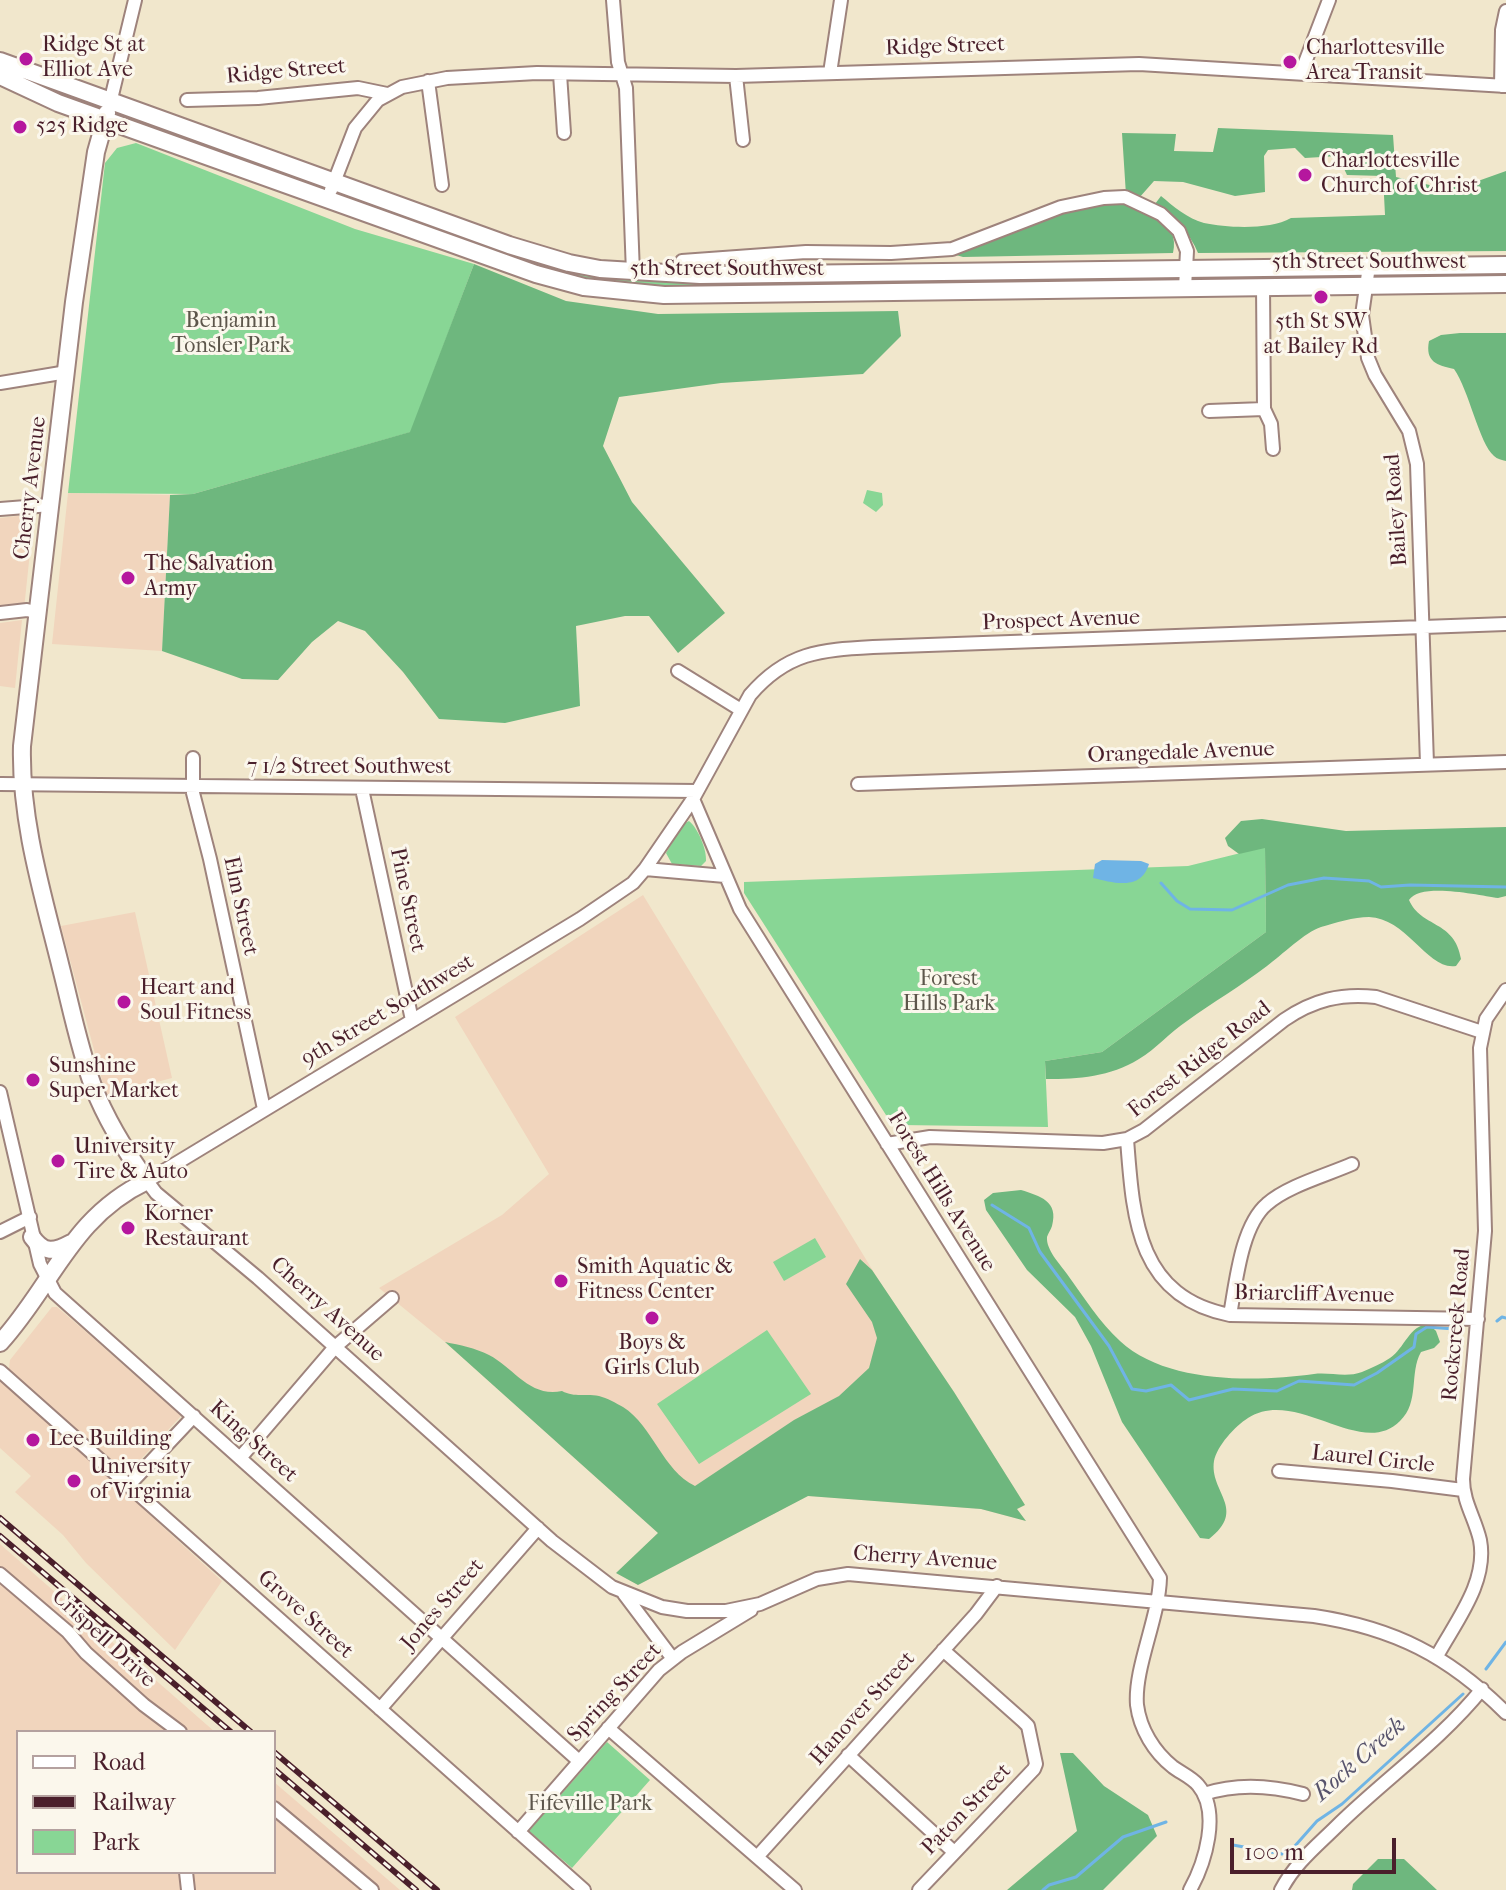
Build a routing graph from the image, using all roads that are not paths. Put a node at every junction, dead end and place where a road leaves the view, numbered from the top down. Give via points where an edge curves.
1 (135, 0) edge
2 (613, 0) edge
3 (841, 0) edge
4 (1329, 0) edge
5 (1506, 11) edge
6 (0, 61) edge
7 (830, 73) junction
8 (1301, 73) junction
9 (560, 74) junction
10 (622, 75) junction
11 (0, 76) edge
12 (736, 76) junction
13 (428, 81) junction
14 (1503, 86) edge
15 (387, 94) junction
16 (111, 99) junction
17 (187, 100) dead end
18 (105, 120) junction
19 (564, 133) dead end
20 (743, 140) dead end
21 (334, 181) junction
22 (442, 185) dead end
23 (326, 200) junction
24 (783, 255) junction
25 (1506, 265) edge
26 (1369, 266) junction
27 (1186, 268) junction
28 (936, 272) junction
29 (633, 273) junction
30 (784, 274) junction
31 (682, 275) junction
32 (1506, 284) edge
33 (1263, 286) junction
34 (1366, 286) junction
35 (1185, 288) junction
36 (936, 292) junction
37 (67, 372) junction
38 (0, 383) edge
39 (1264, 409) junction
40 (1209, 411) dead end
41 (1273, 449) dead end
42 (51, 505) junction
43 (0, 509) edge
44 (0, 613) edge
45 (39, 613) junction
46 (1506, 624) edge
47 (1423, 626) junction
48 (678, 671) dead end
49 (741, 710) junction
50 (193, 758) dead end
51 (1506, 762) edge
52 (1427, 764) junction
53 (0, 784) edge
54 (858, 784) dead end
55 (22, 785) junction
56 (193, 787) junction
57 (362, 789) junction
58 (695, 795) junction
59 (645, 869) junction
60 (725, 876) junction
61 (1506, 990) edge
62 (412, 1020) junction
63 (1482, 1032) junction
64 (0, 1092) edge
65 (264, 1109) junction
66 (1127, 1139) junction
67 (887, 1144) junction
68 (1352, 1164) dead end
69 (147, 1181) junction
70 (30, 1217) junction
71 (0, 1232) edge
72 (32, 1237) junction
73 (71, 1243) junction
74 (47, 1281) junction
75 (392, 1298) dead end
76 (1230, 1315) junction
77 (1478, 1319) junction
78 (0, 1343) edge
79 (335, 1347) junction
80 (0, 1371) edge
81 (194, 1416) junction
82 (240, 1458) junction
83 (1279, 1471) dead end
84 (129, 1485) junction
85 (1463, 1490) junction
86 (538, 1528) junction
87 (0, 1574) edge
88 (997, 1586) junction
89 (624, 1594) junction
90 (1158, 1600) junction
91 (760, 1604) junction
92 (442, 1638) junction
93 (943, 1650) junction
94 (1437, 1656) junction
95 (673, 1659) junction
96 (1482, 1689) junction
97 (380, 1709) junction
98 (1506, 1713) edge
99 (608, 1728) junction
100 (177, 1730) edge
101 (848, 1755) junction
102 (579, 1761) junction
103 (1204, 1794) junction
104 (1303, 1794) dead end
105 (276, 1810) edge
106 (518, 1832) junction
107 (954, 1852) junction
108 (757, 1857) junction
109 (372, 1890) edge
110 (584, 1890) edge
111 (795, 1890) edge
112 (919, 1890) edge
113 (1190, 1890) edge
114 (1281, 1890) edge

1 - 16 street
2 - 10 street
3 - 7 street
4 - 8 street
5 - 14 street
6 - 16 main road
7 - 8 street, Ridge Street via 1139,64
7 - 12 street, Ridge Street
8 - 14 street, Ridge Street
9 - 10 street, Ridge Street
9 - 13 street, Ridge Street
9 - 19 street
10 - 12 street, Ridge Street
10 - 29 street
11 - 18 main road
12 - 20 street
13 - 15 street, Ridge Street
13 - 22 street
15 - 17 street, Ridge Street via 358,88
15 - 21 street, Ridge Street via 355,128
16 - 18 main road, Cherry Avenue
16 - 21 main road, 5th Street Southwest
18 - 23 main road, 5th Street Southwest
18 - 37 main road, Cherry Avenue
21 - 23 street, Ridge Street
21 - 29 main road, 5th Street Southwest via 554,259
23 - 36 main road, 5th Street Southwest via 584,287 664,295
24 - 27 street, 5th Street Southwest via 952,249 1061,207 1125,197 1169,220 1184,241
24 - 30 street, 5th Street Southwest
24 - 31 street, 5th Street Southwest via 682,261
25 - 26 main road, 5th Street Southwest
26 - 27 main road, 5th Street Southwest
26 - 34 street, Bailey Road
27 - 28 main road, 5th Street Southwest
27 - 35 street, 5th Street Southwest
28 - 30 main road, 5th Street Southwest
28 - 36 street
29 - 31 main road, 5th Street Southwest
30 - 31 main road, 5th Street Southwest
32 - 34 main road, 5th Street Southwest
33 - 34 main road, 5th Street Southwest
33 - 35 main road, 5th Street Southwest
33 - 39 street
34 - 47 street, Bailey Road via 1362,315 1368,358 1409,431 1417,464
35 - 36 main road, 5th Street Southwest
37 - 38 street
37 - 42 main road, Cherry Avenue
39 - 40 street
39 - 41 street
42 - 43 street
42 - 45 main road, Cherry Avenue
44 - 45 street
45 - 55 main road, Cherry Avenue
46 - 47 street, Prospect Avenue
47 - 49 street, Prospect Avenue via 825,650 775,670
47 - 52 street, Bailey Road
48 - 49 street
49 - 58 street, Prospect Avenue
50 - 56 street, Elm Street
51 - 52 street, Orangedale Avenue
52 - 54 street, Orangedale Avenue
53 - 55 street, 7 1/2 Street Southwest
55 - 56 street, 7 1/2 Street Southwest
55 - 69 main road, Cherry Avenue via 49,918 92,1082 106,1116
56 - 57 street, 7 1/2 Street Southwest
56 - 65 street, Elm Street
57 - 58 street, 7 1/2 Street Southwest
57 - 62 street, Pine Street
58 - 59 street, 9th Street Southwest
58 - 60 street, Forest Hills Avenue
59 - 60 street
59 - 62 street, 9th Street Southwest via 580,919
60 - 67 street, Forest Hills Avenue via 740,909
61 - 63 street, Rockcreek Road
62 - 65 street, 9th Street Southwest
63 - 66 street, Forest Ridge Road via 1376,997 1328,998 1284,1020
63 - 77 street, Rockcreek Road via 1485,1231
64 - 70 street, King Street
65 - 69 street, 9th Street Southwest
66 - 67 street, Forest Ridge Road via 1103,1143 930,1137
66 - 76 street, Briarcliff Avenue via 1135,1217 1153,1267 1186,1299
67 - 90 street, Forest Hills Avenue via 1160,1578
68 - 76 street via 1277,1197 1258,1213
69 - 73 main road via 107,1205
69 - 79 street, Cherry Avenue
70 - 71 street
70 - 72 street, King Street
72 - 73 main road via 48,1251
72 - 74 street, King Street
73 - 74 main road
74 - 78 main road
74 - 81 street, King Street
75 - 79 street
76 - 77 street, Briarcliff Avenue
77 - 85 street, Rockcreek Road
79 - 82 street
79 - 86 street, Cherry Avenue
80 - 84 street, Grove Street
81 - 82 street, King Street
81 - 84 street
82 - 92 street, King Street
83 - 85 street, Laurel Circle
84 - 97 street, Grove Street
85 - 94 street, Rockcreek Road via 1480,1542 1480,1571
86 - 89 street, Cherry Avenue
86 - 92 street, Jones Street
87 - 100 street, Crispell Drive
88 - 90 street, Cherry Avenue
88 - 91 street, Cherry Avenue via 848,1574 817,1579
88 - 93 street, Hanover Street
89 - 91 street, Cherry Avenue via 687,1611
89 - 95 street
90 - 94 street, Cherry Avenue via 1338,1620 1396,1636
90 - 103 street via 1138,1710 1155,1749
91 - 95 street, Spring Street
92 - 97 street, Jones Street
92 - 102 street, King Street
93 - 101 street, Hanover Street
93 - 107 street, Paton Street via 1028,1726 1036,1764
94 - 96 street, Cherry Avenue
95 - 99 street, Spring Street
96 - 98 street, Cherry Avenue
96 - 114 street via 1302,1858
97 - 106 street, Grove Street
99 - 102 street, Spring Street
99 - 108 street
101 - 107 street
101 - 108 street, Hanover Street
102 - 106 street, Spring Street
103 - 104 street via 1241,1785
103 - 113 street via 1207,1840
105 - 109 street
106 - 110 street, Grove Street
107 - 112 street, Paton Street
108 - 111 street

